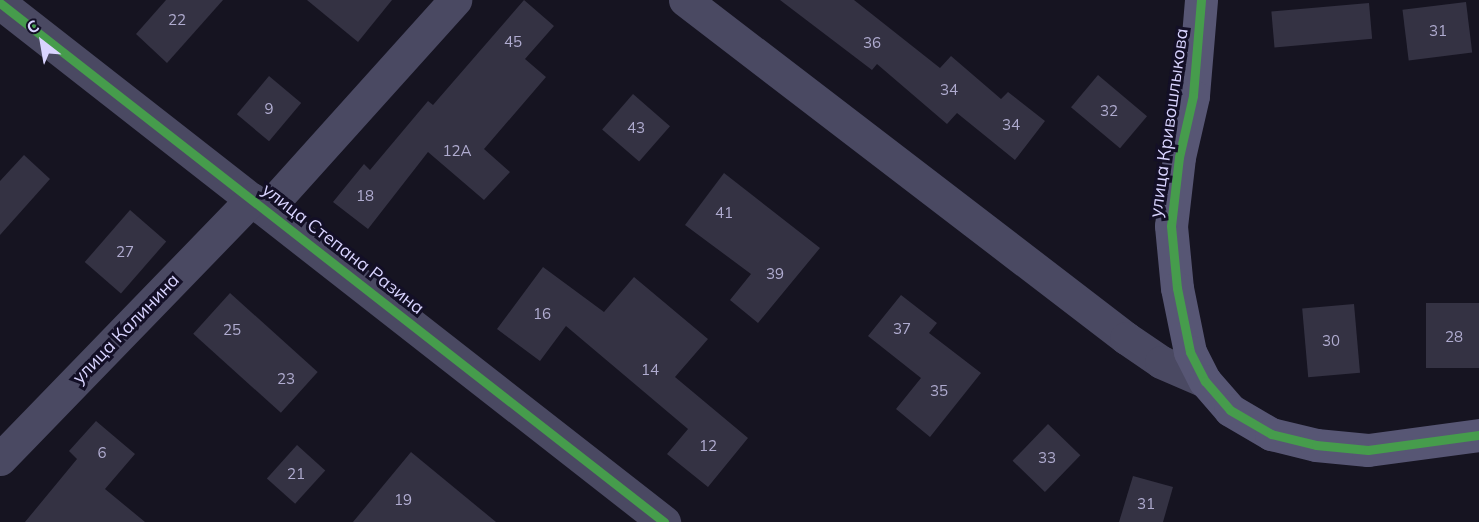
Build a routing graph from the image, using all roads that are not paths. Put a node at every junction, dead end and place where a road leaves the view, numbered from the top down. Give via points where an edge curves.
1 (455, 0) edge
2 (685, 0) edge
3 (1201, 0) edge
4 (0, 3) edge
5 (259, 204) junction
6 (1205, 381) junction
7 (1479, 435) edge
8 (0, 459) edge
9 (664, 522) edge

1 - 5 street, улица Калинина
2 - 6 street, улица Кривошлыкова via 1126,338 1161,362
3 - 6 street, улица Кривошлыкова via 1193,96 1179,157 1171,225 1177,288 1190,352
4 - 5 street, улица Степана Разина
5 - 8 street, улица Калинина
5 - 9 street, улица Степана Разина
6 - 7 street, улица Кривошлыкова via 1230,410 1271,434 1316,445 1368,450

